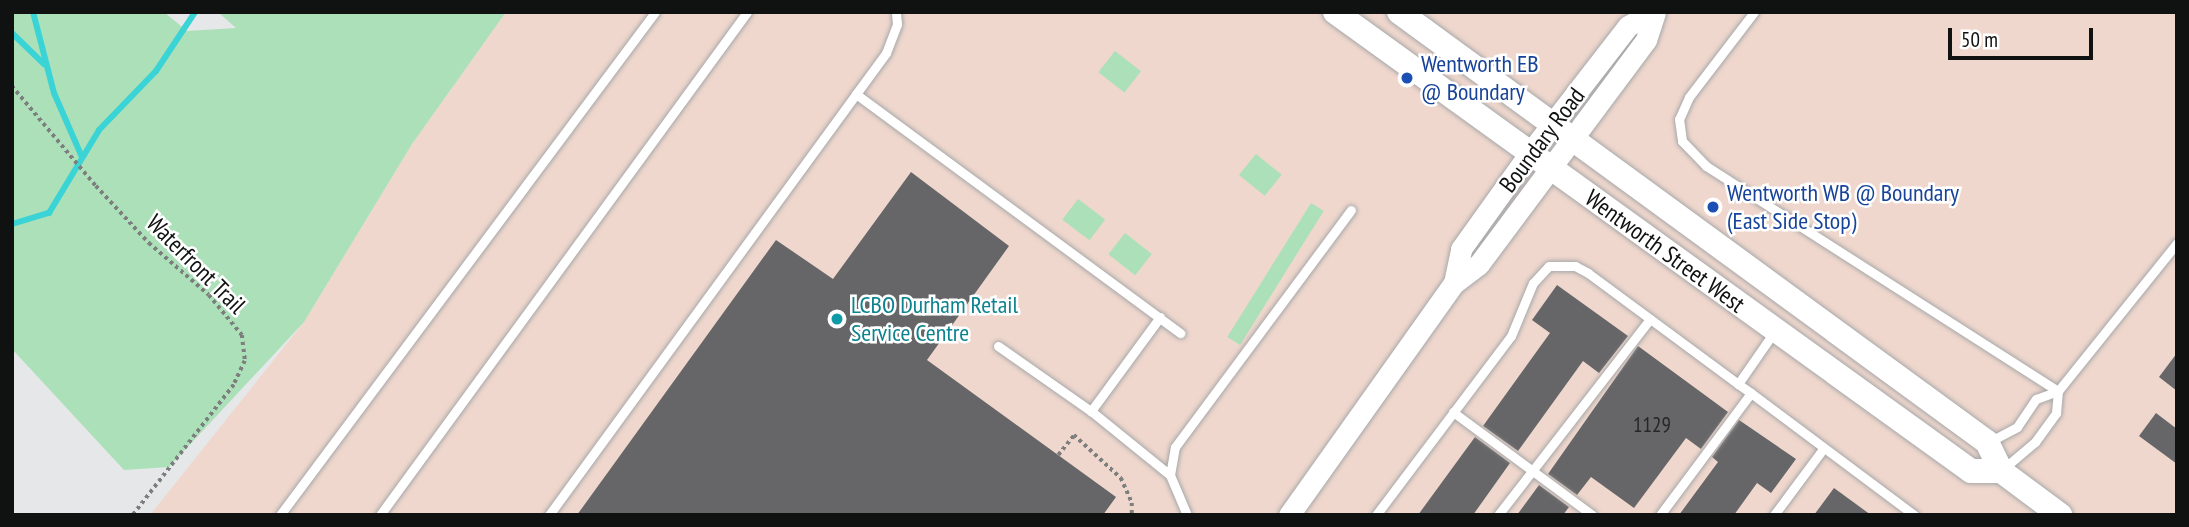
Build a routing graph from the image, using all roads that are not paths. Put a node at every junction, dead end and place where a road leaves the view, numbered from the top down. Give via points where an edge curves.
1 (655, 12) edge
2 (747, 12) edge
3 (896, 12) edge
4 (1335, 12) edge
5 (1399, 12) edge
6 (1654, 12) edge
7 (1754, 12) edge
8 (856, 94) junction
9 (1561, 133) junction
10 (1529, 154) junction
11 (1551, 168) junction
12 (1351, 210) dead end
13 (2177, 243) edge
14 (1454, 283) junction
15 (1160, 317) junction
16 (1650, 319) junction
17 (1775, 330) junction
18 (1181, 333) dead end
19 (998, 346) dead end
20 (1738, 384) junction
21 (2058, 391) junction
22 (1751, 393) junction
23 (1091, 411) junction
24 (1454, 412) junction
25 (1987, 442) junction
26 (1823, 449) junction
27 (1532, 470) junction
28 (2001, 471) junction
29 (1170, 475) junction
30 (1294, 513) edge
31 (280, 515) edge
32 (380, 515) edge
33 (549, 515) edge
34 (1187, 515) edge
35 (1376, 515) edge
36 (1498, 515) edge
37 (1592, 515) edge
38 (1660, 515) edge
39 (1774, 515) edge
40 (1914, 515) edge
41 (2060, 515) edge

1 - 31 lane
2 - 32 lane
3 - 8 lane via 897,24 886,53
4 - 10 main road, Wentworth Street West
5 - 9 main road, Wentworth Street West
6 - 9 street, Boundary Road via 1646,40
7 - 21 lane via 1689,97 1679,119 1682,141 1706,166
8 - 15 lane
8 - 33 lane
9 - 10 street, Boundary Road
9 - 11 street, Boundary Road
9 - 25 main road, Wentworth Street West
10 - 11 main road, Wentworth Street West
10 - 14 street, Boundary Road via 1461,249
11 - 14 street, Boundary Road via 1479,264
11 - 17 main road, Wentworth Street West
12 - 29 lane via 1175,447
13 - 21 lane
14 - 30 street, Boundary Road
15 - 18 lane
15 - 23 lane
16 - 20 lane
16 - 24 lane via 1575,266 1549,266 1532,283 1511,336
16 - 27 lane
17 - 20 lane
17 - 28 main road, Wentworth Street West via 1971,471
19 - 23 lane
20 - 22 lane
21 - 25 lane via 2036,399 2017,427
21 - 28 lane via 2056,413 2035,442
22 - 26 lane
22 - 38 lane
23 - 29 lane
24 - 27 lane
24 - 35 lane
25 - 28 main road, Wentworth Street West
26 - 39 lane
26 - 40 lane
27 - 36 lane
27 - 37 lane
28 - 41 main road, Wentworth Street West
29 - 34 lane

